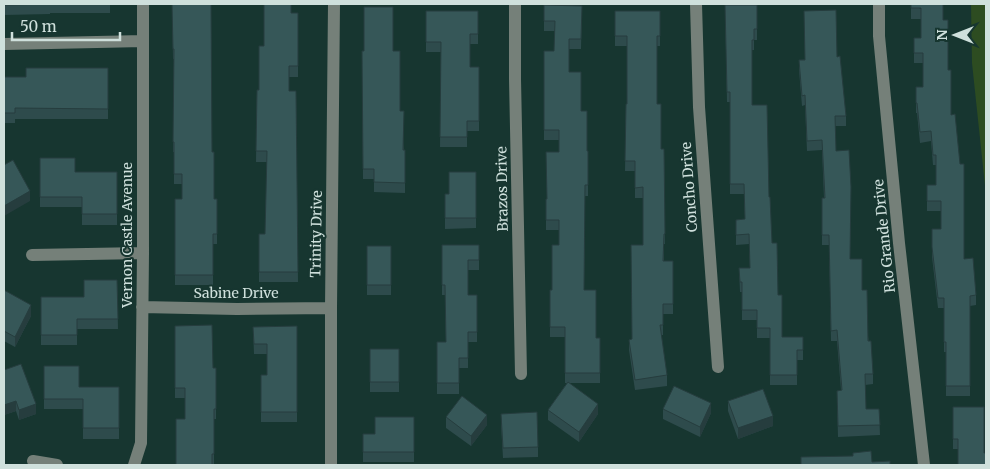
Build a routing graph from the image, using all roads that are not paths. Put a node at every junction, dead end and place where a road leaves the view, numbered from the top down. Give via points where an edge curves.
1 (143, 4) edge
2 (334, 4) edge
3 (515, 4) edge
4 (696, 4) edge
5 (879, 4) edge
6 (143, 41) junction
7 (4, 44) edge
8 (143, 253) junction
9 (32, 255) dead end
10 (142, 307) junction
11 (331, 308) junction
12 (718, 367) dead end
13 (521, 374) dead end
14 (33, 461) dead end
15 (57, 465) edge
16 (134, 465) edge
17 (331, 465) edge
18 (924, 465) edge

1 - 6 street, Vernon Castle Avenue
2 - 11 street, Trinity Drive
3 - 13 street, Brazos Drive
4 - 12 street, Concho Drive via 699,107
5 - 18 street, Rio Grande Drive via 879,36 897,223
6 - 7 street
6 - 8 street, Vernon Castle Avenue
8 - 9 street
8 - 10 street, Vernon Castle Avenue
10 - 11 street, Sabine Drive
10 - 16 street, Vernon Castle Avenue via 141,443
11 - 17 street, Trinity Drive
14 - 15 street

